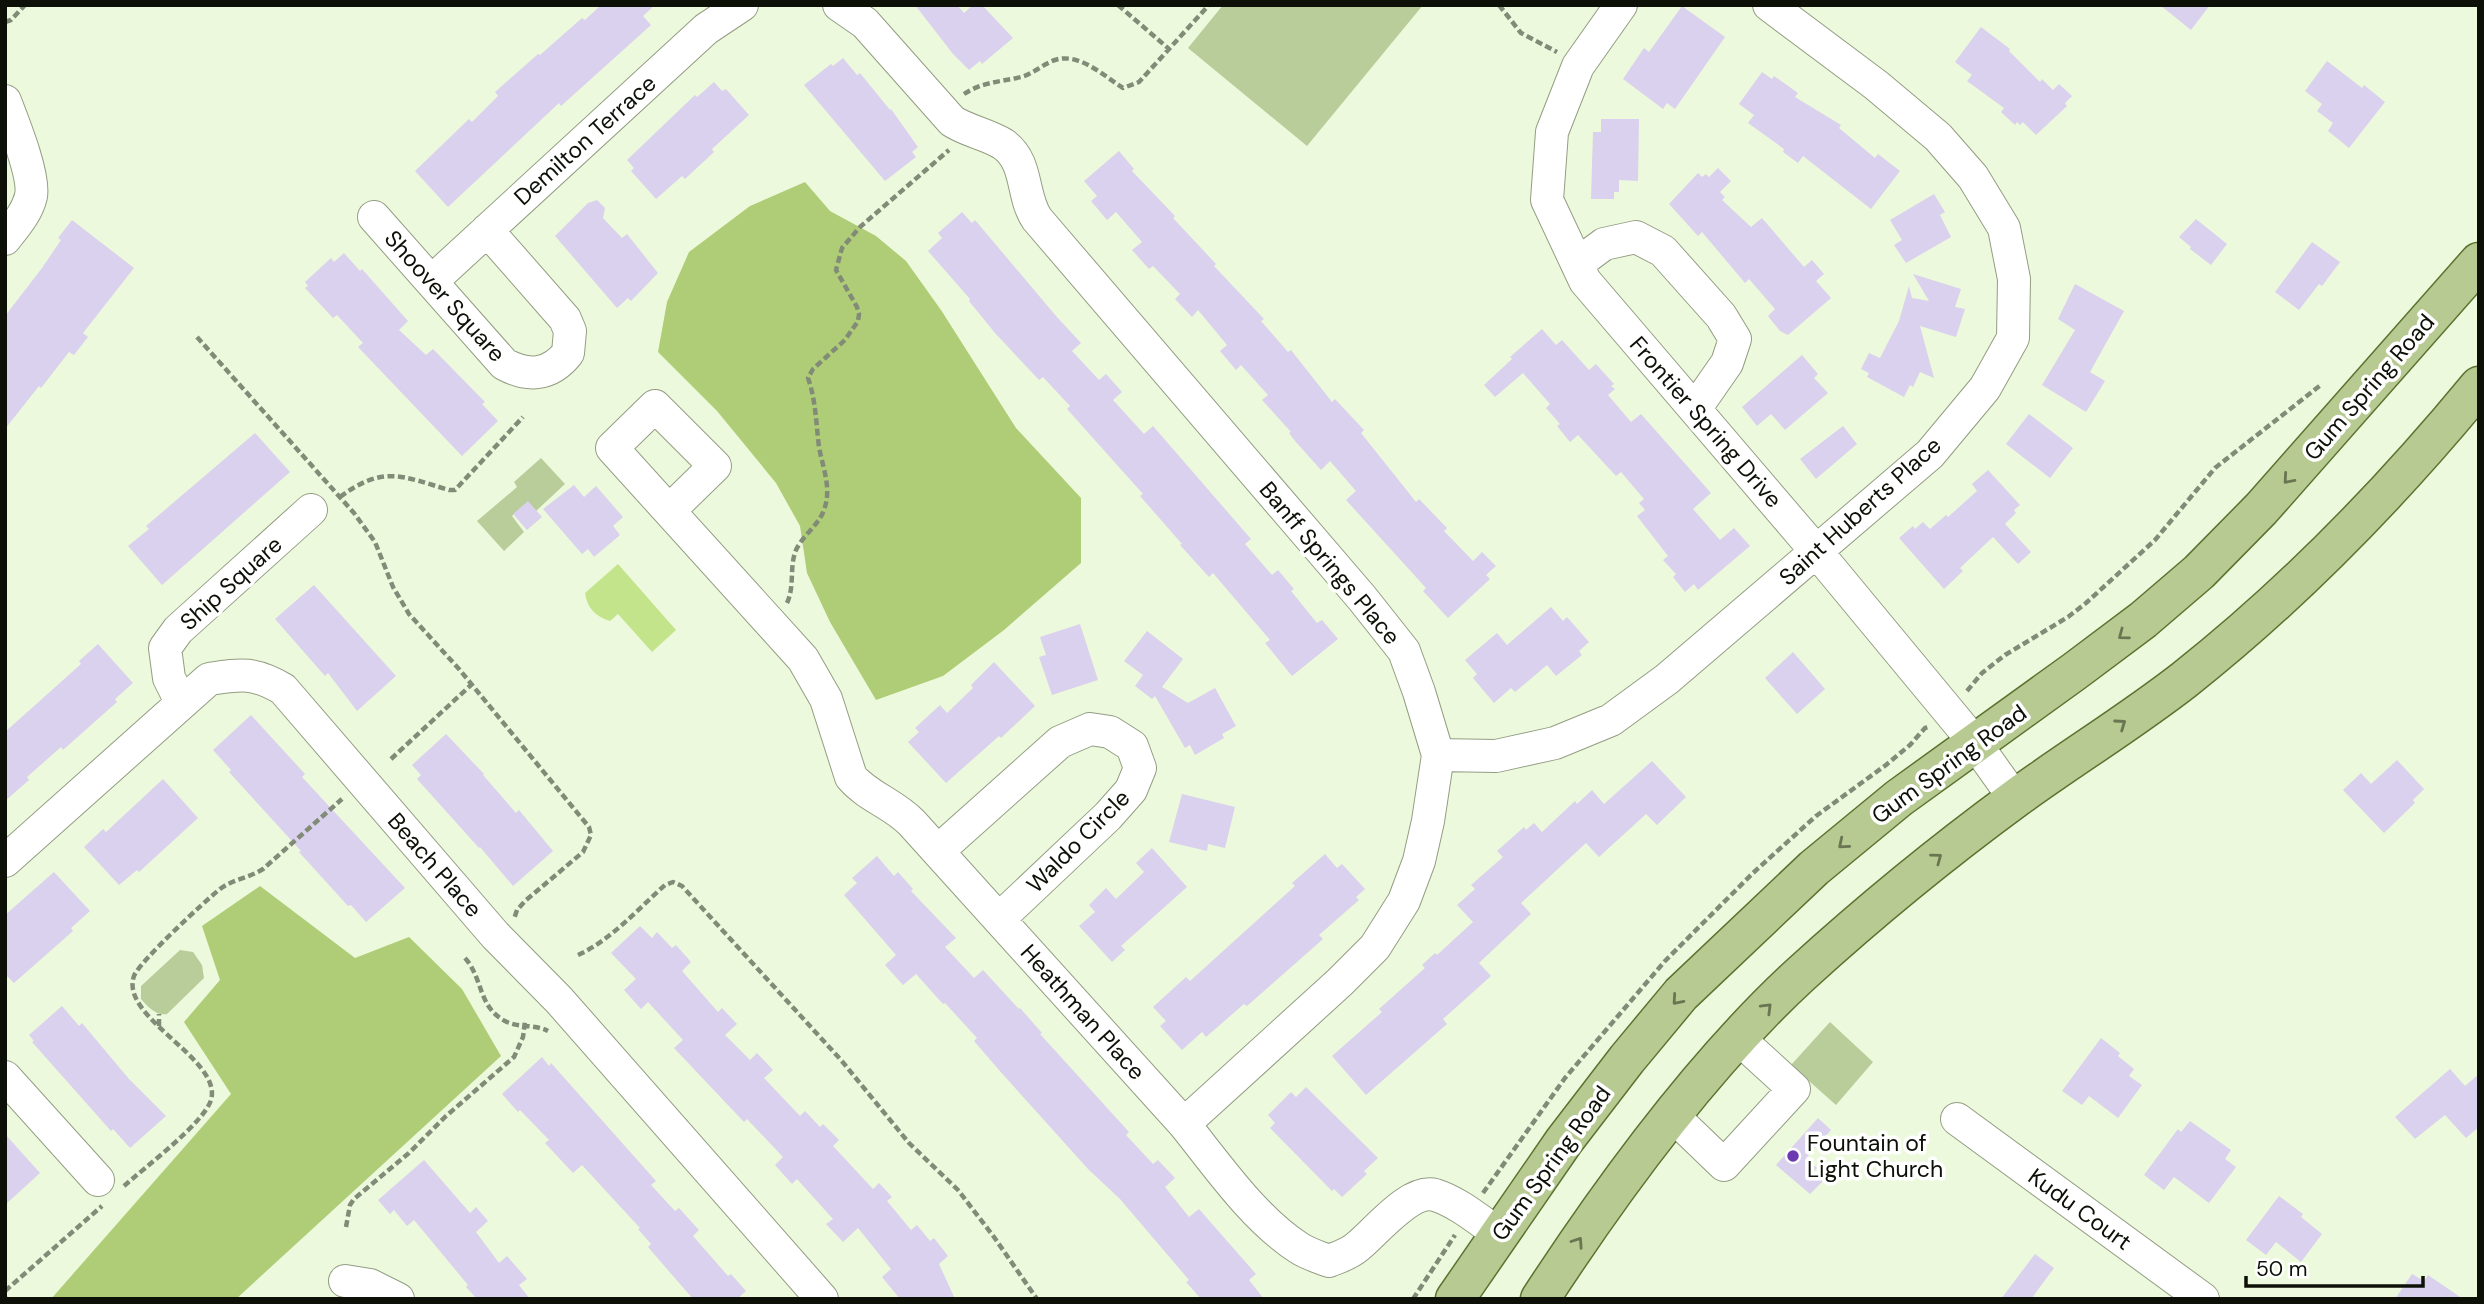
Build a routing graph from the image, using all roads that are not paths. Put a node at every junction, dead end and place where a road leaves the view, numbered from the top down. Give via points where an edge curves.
1 (742, 5) edge
2 (839, 5) edge
3 (1621, 5) edge
4 (1769, 5) edge
5 (704, 15) edge
6 (5, 101) edge
7 (374, 216) dead end
8 (487, 230) junction
9 (5, 239) edge
10 (2479, 262) edge
11 (1577, 264) junction
12 (432, 281) junction
13 (2479, 386) edge
14 (1695, 409) junction
15 (312, 510) dead end
16 (670, 510) dead end
17 (1816, 551) junction
18 (181, 702) junction
19 (1975, 743) junction
20 (1438, 755) junction
21 (2015, 799) junction
22 (938, 851) junction
23 (5, 861) edge
24 (999, 919) junction
25 (1738, 1038) junction
26 (5, 1077) edge
27 (1672, 1116) junction
28 (1957, 1119) dead end
29 (1184, 1124) junction
30 (109, 1190) road end
31 (1499, 1234) junction
32 (345, 1281) dead end
33 (398, 1299) edge
34 (822, 1299) edge
35 (1455, 1299) edge
36 (1540, 1299) edge
37 (2203, 1299) edge

1 - 5 street, Demilton Terrace
2 - 20 street, Banff Springs Place via 865,23 951,105 952,121 1014,154 1037,219 1404,651
3 - 11 street, Frontier Spring Drive via 1578,66 1552,132 1547,200
4 - 17 street, Saint Huberts Place via 1938,137 1973,177 2004,228 2014,279 2013,338 1985,388 1930,454
5 - 8 street, Demilton Terrace
6 - 9 street via 26,159 32,194
7 - 12 street, Shoover Square
8 - 12 street, Demilton Terrace
8 - 12 street, Shoover Square via 565,318 571,342 562,362 528,373 504,364
10 -> 19 main road, Gum Spring Road via 2261,509 2199,572 2143,620
11 - 14 street, Frontier Spring Drive via 1585,281
11 - 14 street via 1604,244 1636,237 1663,251 1721,316 1735,339 1727,363
21 -> 13 main road via 2181,682 2283,596 2389,491
14 - 17 street, Frontier Spring Drive
15 - 18 street, Ship Square via 178,630 165,648 169,678
16 - 22 street, Heathman Place via 816,677 851,777 859,787 904,814
17 - 19 street, Frontier Spring Drive
17 - 20 street, Saint Huberts Place via 1667,679 1611,720 1555,743 1496,756
18 - 23 street, Beach Place
18 - 34 street, Beach Place via 209,680 234,675 263,678 283,689 495,935 559,1000
19 - 21 street, Frontier Spring Drive
19 -> 31 main road, Gum Spring Road via 1814,868 1681,994 1564,1141
20 - 29 street, Banff Springs Place via 1419,861 1404,901 1375,947
25 -> 21 main road via 1860,922
22 - 24 street, Heathman Place
22 - 24 street, Waldo Circle via 1060,742 1090,729 1110,732 1132,746 1140,768 1131,790
24 - 29 street, Heathman Place
25 - 27 main road
25 - 27 street via 1794,1089 1724,1165
26 - 30 street
36 -> 27 main road
28 - 37 street, Kudu Court
29 - 31 street, Heathman Place via 1264,1218 1300,1248 1329,1262 1356,1248 1406,1203 1424,1194 1446,1200
31 - 35 main road, Gum Spring Road
32 - 33 street via 370,1285

